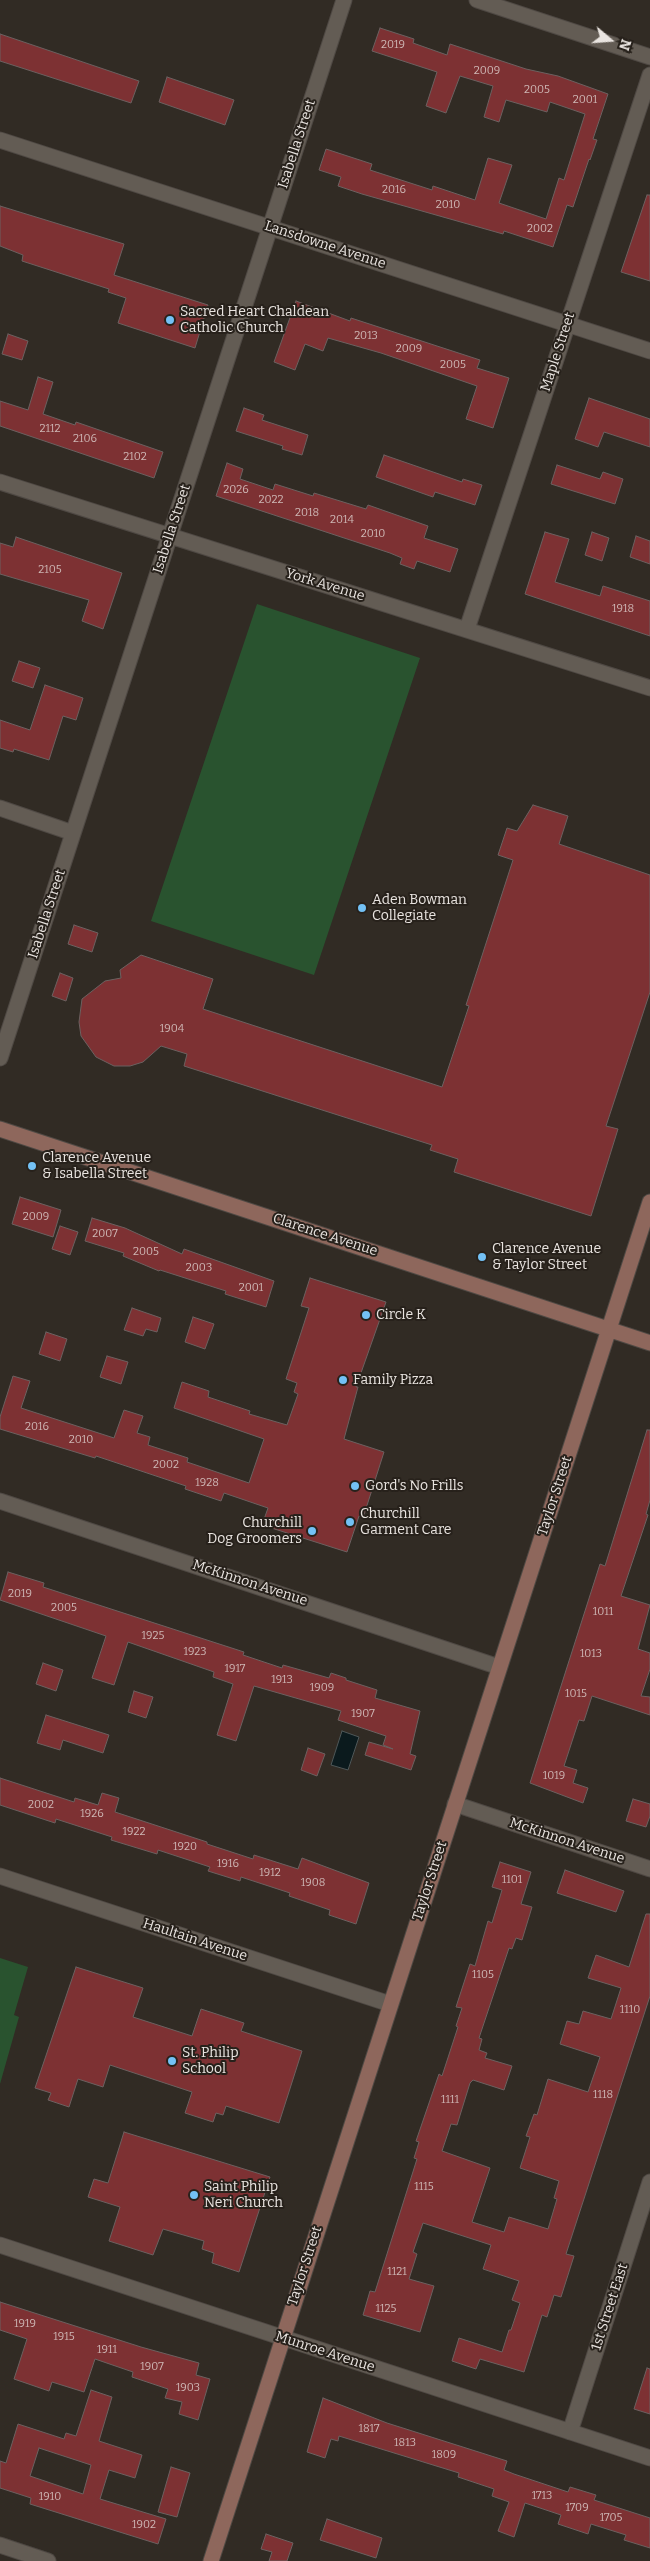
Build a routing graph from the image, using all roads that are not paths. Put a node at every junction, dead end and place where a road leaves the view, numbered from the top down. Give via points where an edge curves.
1 (344, 0) edge
2 (476, 0) edge
3 (650, 57) edge
4 (650, 75) edge
5 (0, 140) edge
6 (270, 227) junction
7 (568, 324) junction
8 (650, 351) edge
9 (0, 482) edge
10 (169, 537) junction
11 (467, 629) junction
12 (650, 688) edge
13 (0, 808) edge
14 (73, 833) junction
15 (0, 1058) edge
16 (0, 1130) edge
17 (650, 1202) edge
18 (608, 1329) junction
19 (650, 1343) edge
20 (0, 1502) edge
21 (499, 1666) junction
22 (455, 1804) junction
23 (650, 1869) edge
24 (0, 1876) edge
25 (390, 2004) junction
26 (650, 2182) edge
27 (0, 2245) edge
28 (282, 2337) junction
29 (570, 2432) junction
30 (650, 2458) edge
31 (0, 2545) edge
32 (48, 2561) edge
33 (211, 2561) edge

1 - 6 street, Isabella Street
2 - 3 street
4 - 7 street, Maple Street
5 - 6 street, Lansdowne Avenue
6 - 7 street, Lansdowne Avenue
6 - 10 street, Isabella Street
7 - 8 street, Lansdowne Avenue
7 - 11 street, Maple Street
9 - 10 street, York Avenue
10 - 11 street, York Avenue
10 - 14 street, Isabella Street
11 - 12 street, York Avenue
13 - 14 street
14 - 15 street, Isabella Street
16 - 18 main road, Clarence Avenue
17 - 18 main road, Taylor Street
18 - 19 main road, Clarence Avenue
18 - 21 main road, Taylor Street
20 - 21 street, McKinnon Avenue
21 - 22 main road, Taylor Street
22 - 23 street, McKinnon Avenue
22 - 25 main road, Taylor Street
24 - 25 street, Haultain Avenue
25 - 28 main road, Taylor Street
26 - 29 street, 1st Street East
27 - 28 street, Munroe Avenue
28 - 29 street, Munroe Avenue
28 - 33 main road, Taylor Street
29 - 30 street, Munroe Avenue
31 - 32 street

